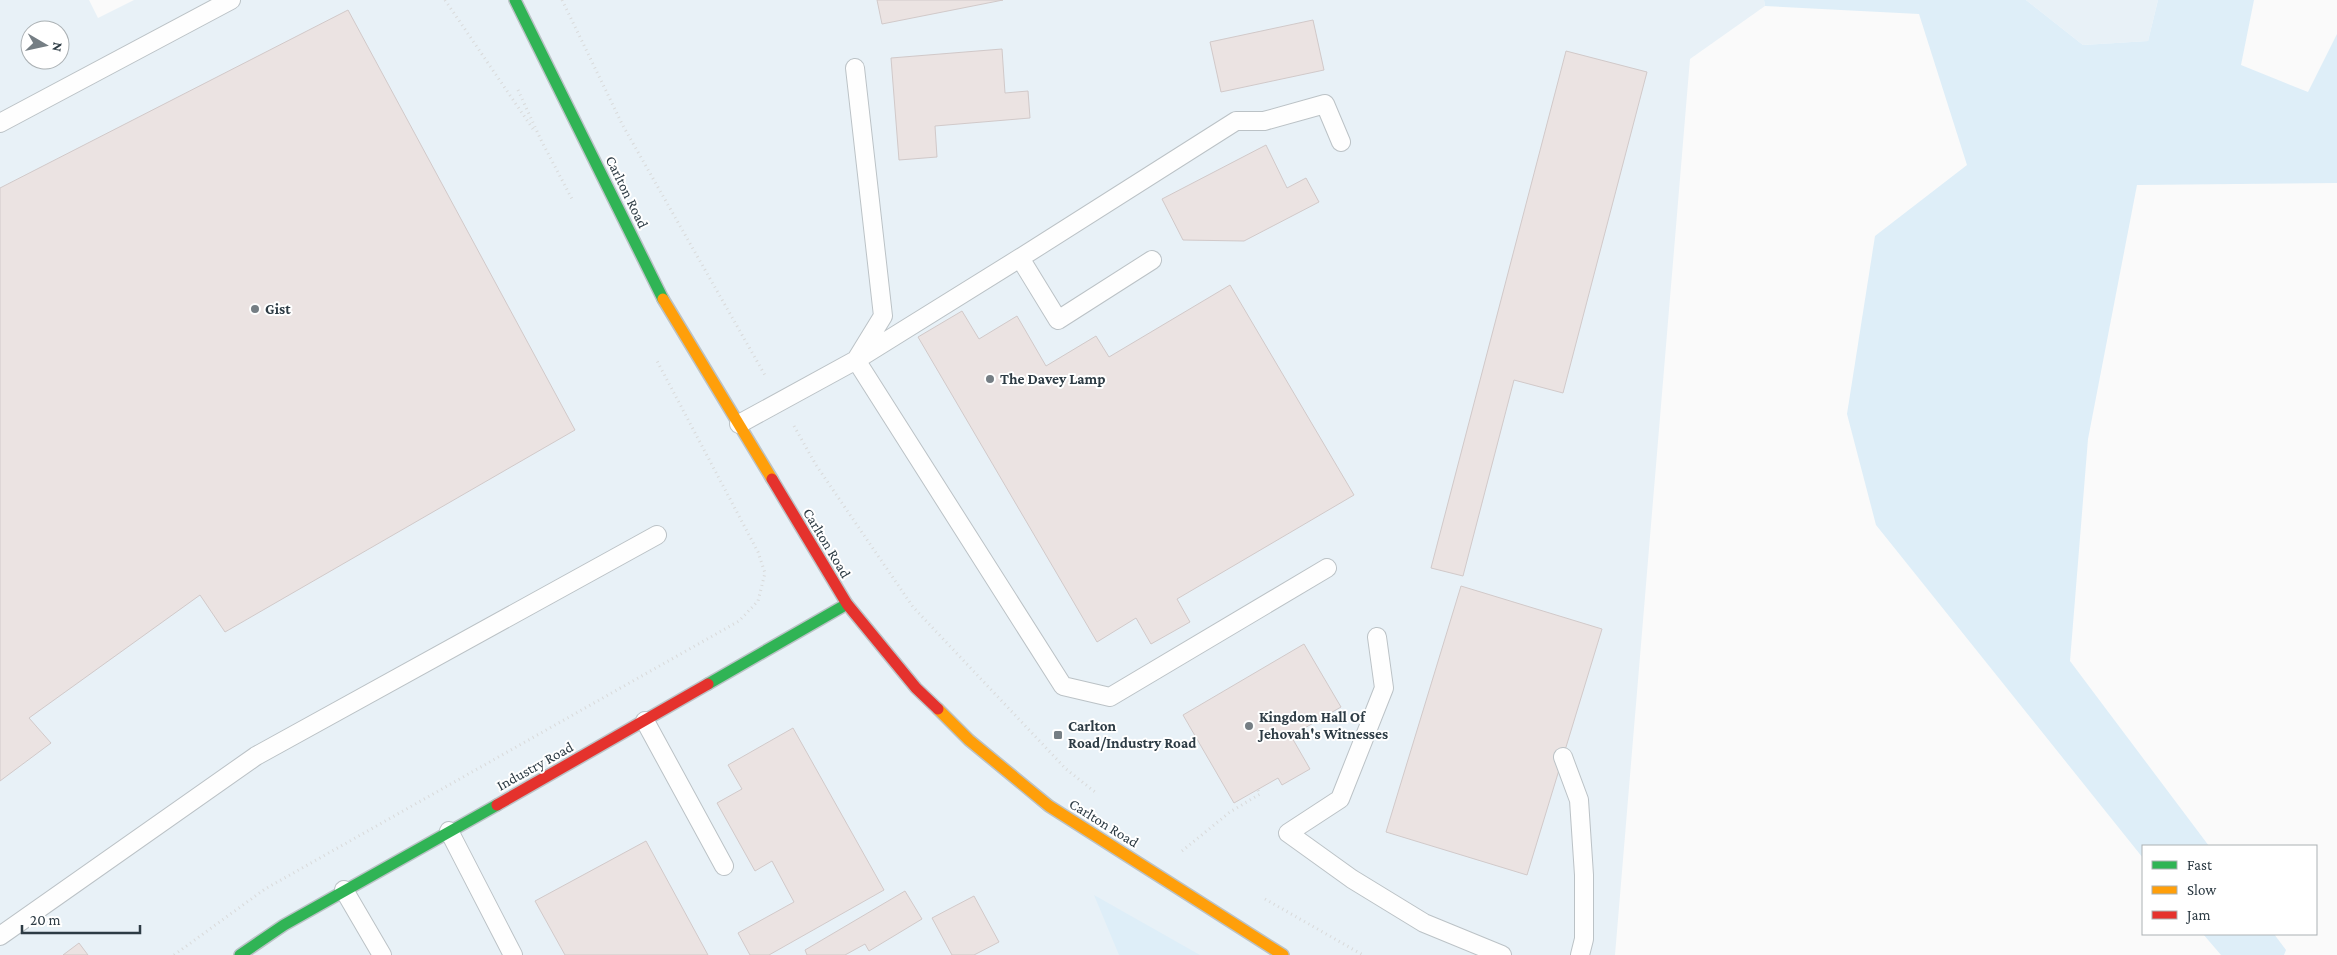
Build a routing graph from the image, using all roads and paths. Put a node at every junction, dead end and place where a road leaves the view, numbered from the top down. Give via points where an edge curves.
1 (231, 0) edge
2 (445, 0) edge
3 (515, 0) edge
4 (562, 0) edge
5 (855, 68) dead end
6 (517, 88) dead end
7 (0, 123) edge
8 (541, 140) junction
9 (1341, 142) dead end
10 (578, 210) dead end
11 (1020, 258) junction
12 (1152, 260) dead end
13 (652, 350) dead end
14 (856, 360) junction
15 (779, 401) junction
16 (739, 424) junction
17 (658, 535) dead end
18 (1327, 568) dead end
19 (847, 604) junction
20 (1377, 637) dead end
21 (645, 721) junction
22 (1563, 757) dead end
23 (1258, 790) dead end
24 (1102, 797) dead end
25 (449, 831) junction
26 (1174, 848) dead end
27 (1181, 852) junction
28 (1190, 857) dead end
29 (724, 866) dead end
30 (344, 890) junction
31 (1259, 896) dead end
32 (0, 936) edge
33 (174, 955) edge
34 (240, 955) edge
35 (382, 955) edge
36 (513, 955) edge
37 (1283, 955) edge
38 (1363, 955) edge
39 (1502, 955) edge
40 (1580, 955) edge

1 - 7 lane
2 - 8 path
3 - 16 main road, Carlton Road via 662,296
4 - 15 path via 622,124
5 - 14 lane via 883,316
6 - 8 path
8 - 10 path
9 - 11 lane via 1325,104 1264,121 1236,121
11 - 12 lane via 1058,320
11 - 14 lane
13 - 33 path via 758,552 765,573 758,601 739,621 265,889
14 - 15 lane
14 - 18 lane via 1063,686 1110,697
15 - 16 lane
15 - 24 path via 816,464 913,607 1066,769
16 - 19 main road, Carlton Road
17 - 32 lane via 256,756
19 - 21 main road, Industry Road
19 - 37 main road, Carlton Road via 916,688 969,740 1049,806
20 - 39 lane via 1384,688 1340,800 1288,833 1352,879 1424,923
21 - 25 main road, Industry Road
21 - 29 lane
22 - 40 lane via 1579,800 1584,875 1584,939
23 - 27 path via 1260,794 1230,812
25 - 30 main road, Industry Road
25 - 36 lane
26 - 27 path
27 - 28 path
30 - 34 main road, Industry Road
30 - 35 lane
31 - 38 path

